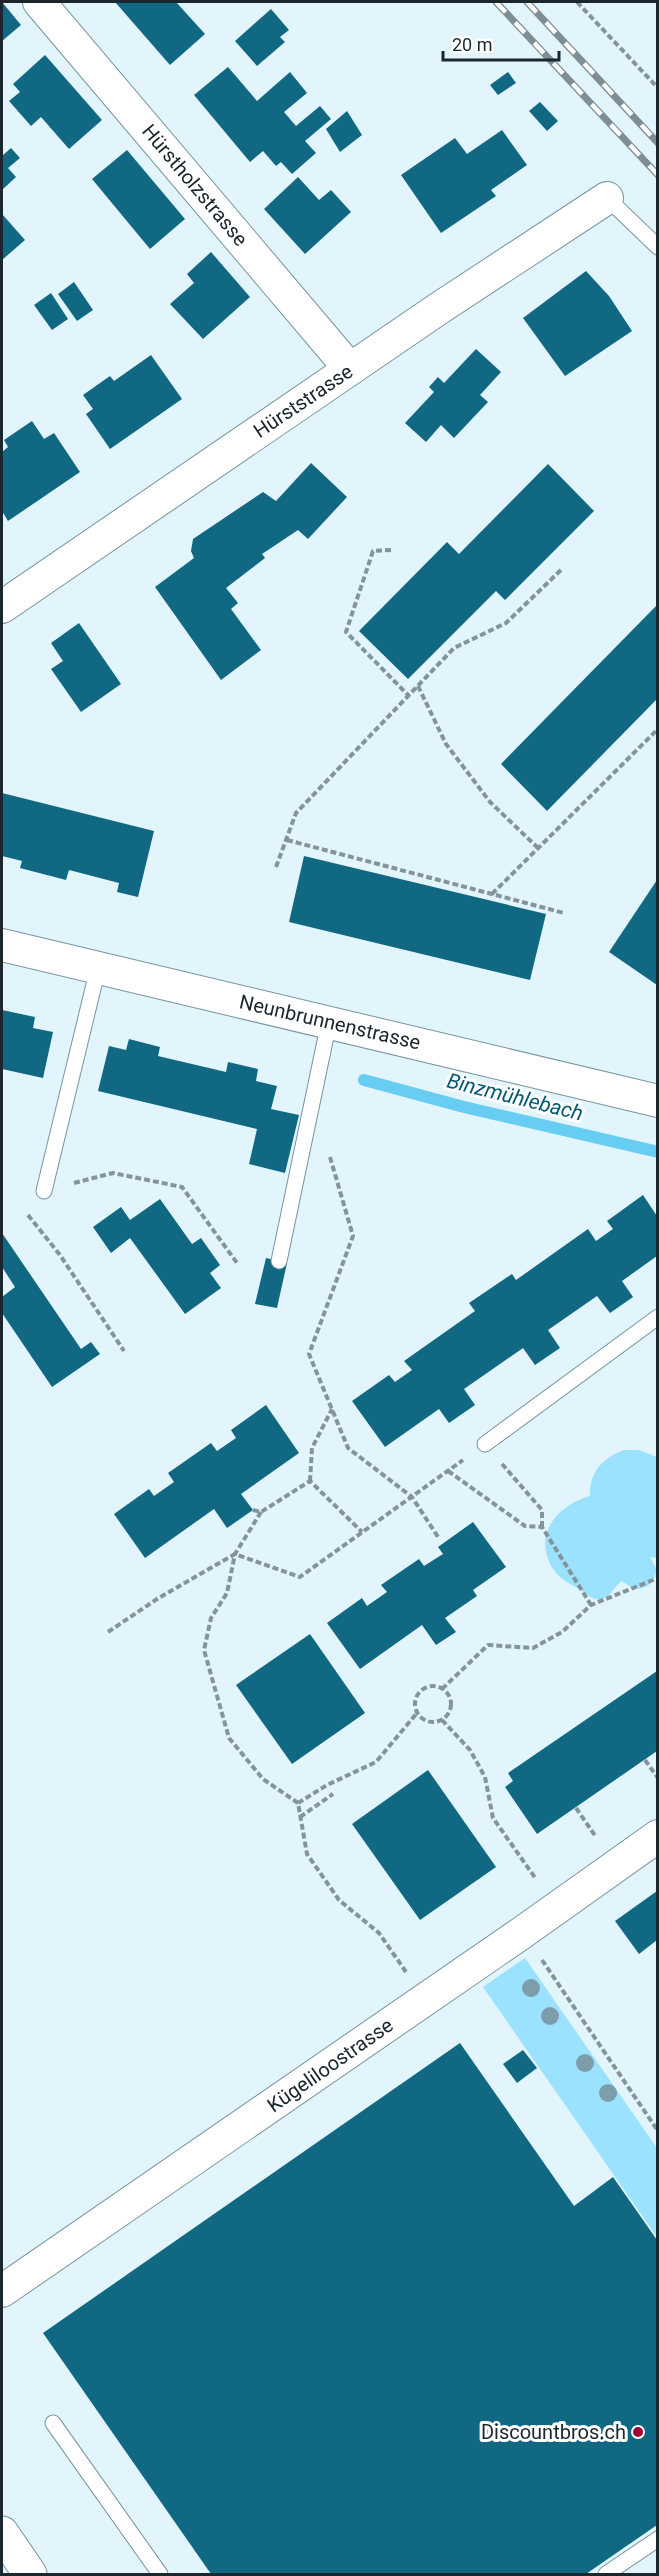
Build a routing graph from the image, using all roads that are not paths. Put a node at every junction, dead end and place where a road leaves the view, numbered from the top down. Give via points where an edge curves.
1 (39, 2) edge
2 (607, 198) joint
3 (657, 247) edge
4 (350, 369) junction
5 (2, 606) edge
6 (2, 945) edge
7 (98, 968) junction
8 (329, 1022) junction
9 (657, 1101) edge
10 (44, 1191) road end
11 (279, 1261) dead end
12 (657, 1317) edge
13 (484, 1444) road end
14 (657, 1836) edge
15 (2, 2291) edge
16 (53, 2423) dead end
17 (2, 2533) edge
18 (657, 2539) edge
19 (30, 2574) edge
20 (160, 2574) edge
21 (606, 2574) edge

1 - 4 street, Hürstholzstrasse
2 - 3 lane
2 - 4 street, Hürststrasse
4 - 5 street, Hürststrasse
6 - 7 street, Neunbrunnenstrasse
7 - 8 street, Neunbrunnenstrasse
7 - 10 lane
8 - 9 street, Neunbrunnenstrasse
8 - 11 lane
12 - 13 lane
14 - 15 street, Kügeliloostrasse
16 - 20 lane
17 - 19 street
18 - 21 lane

